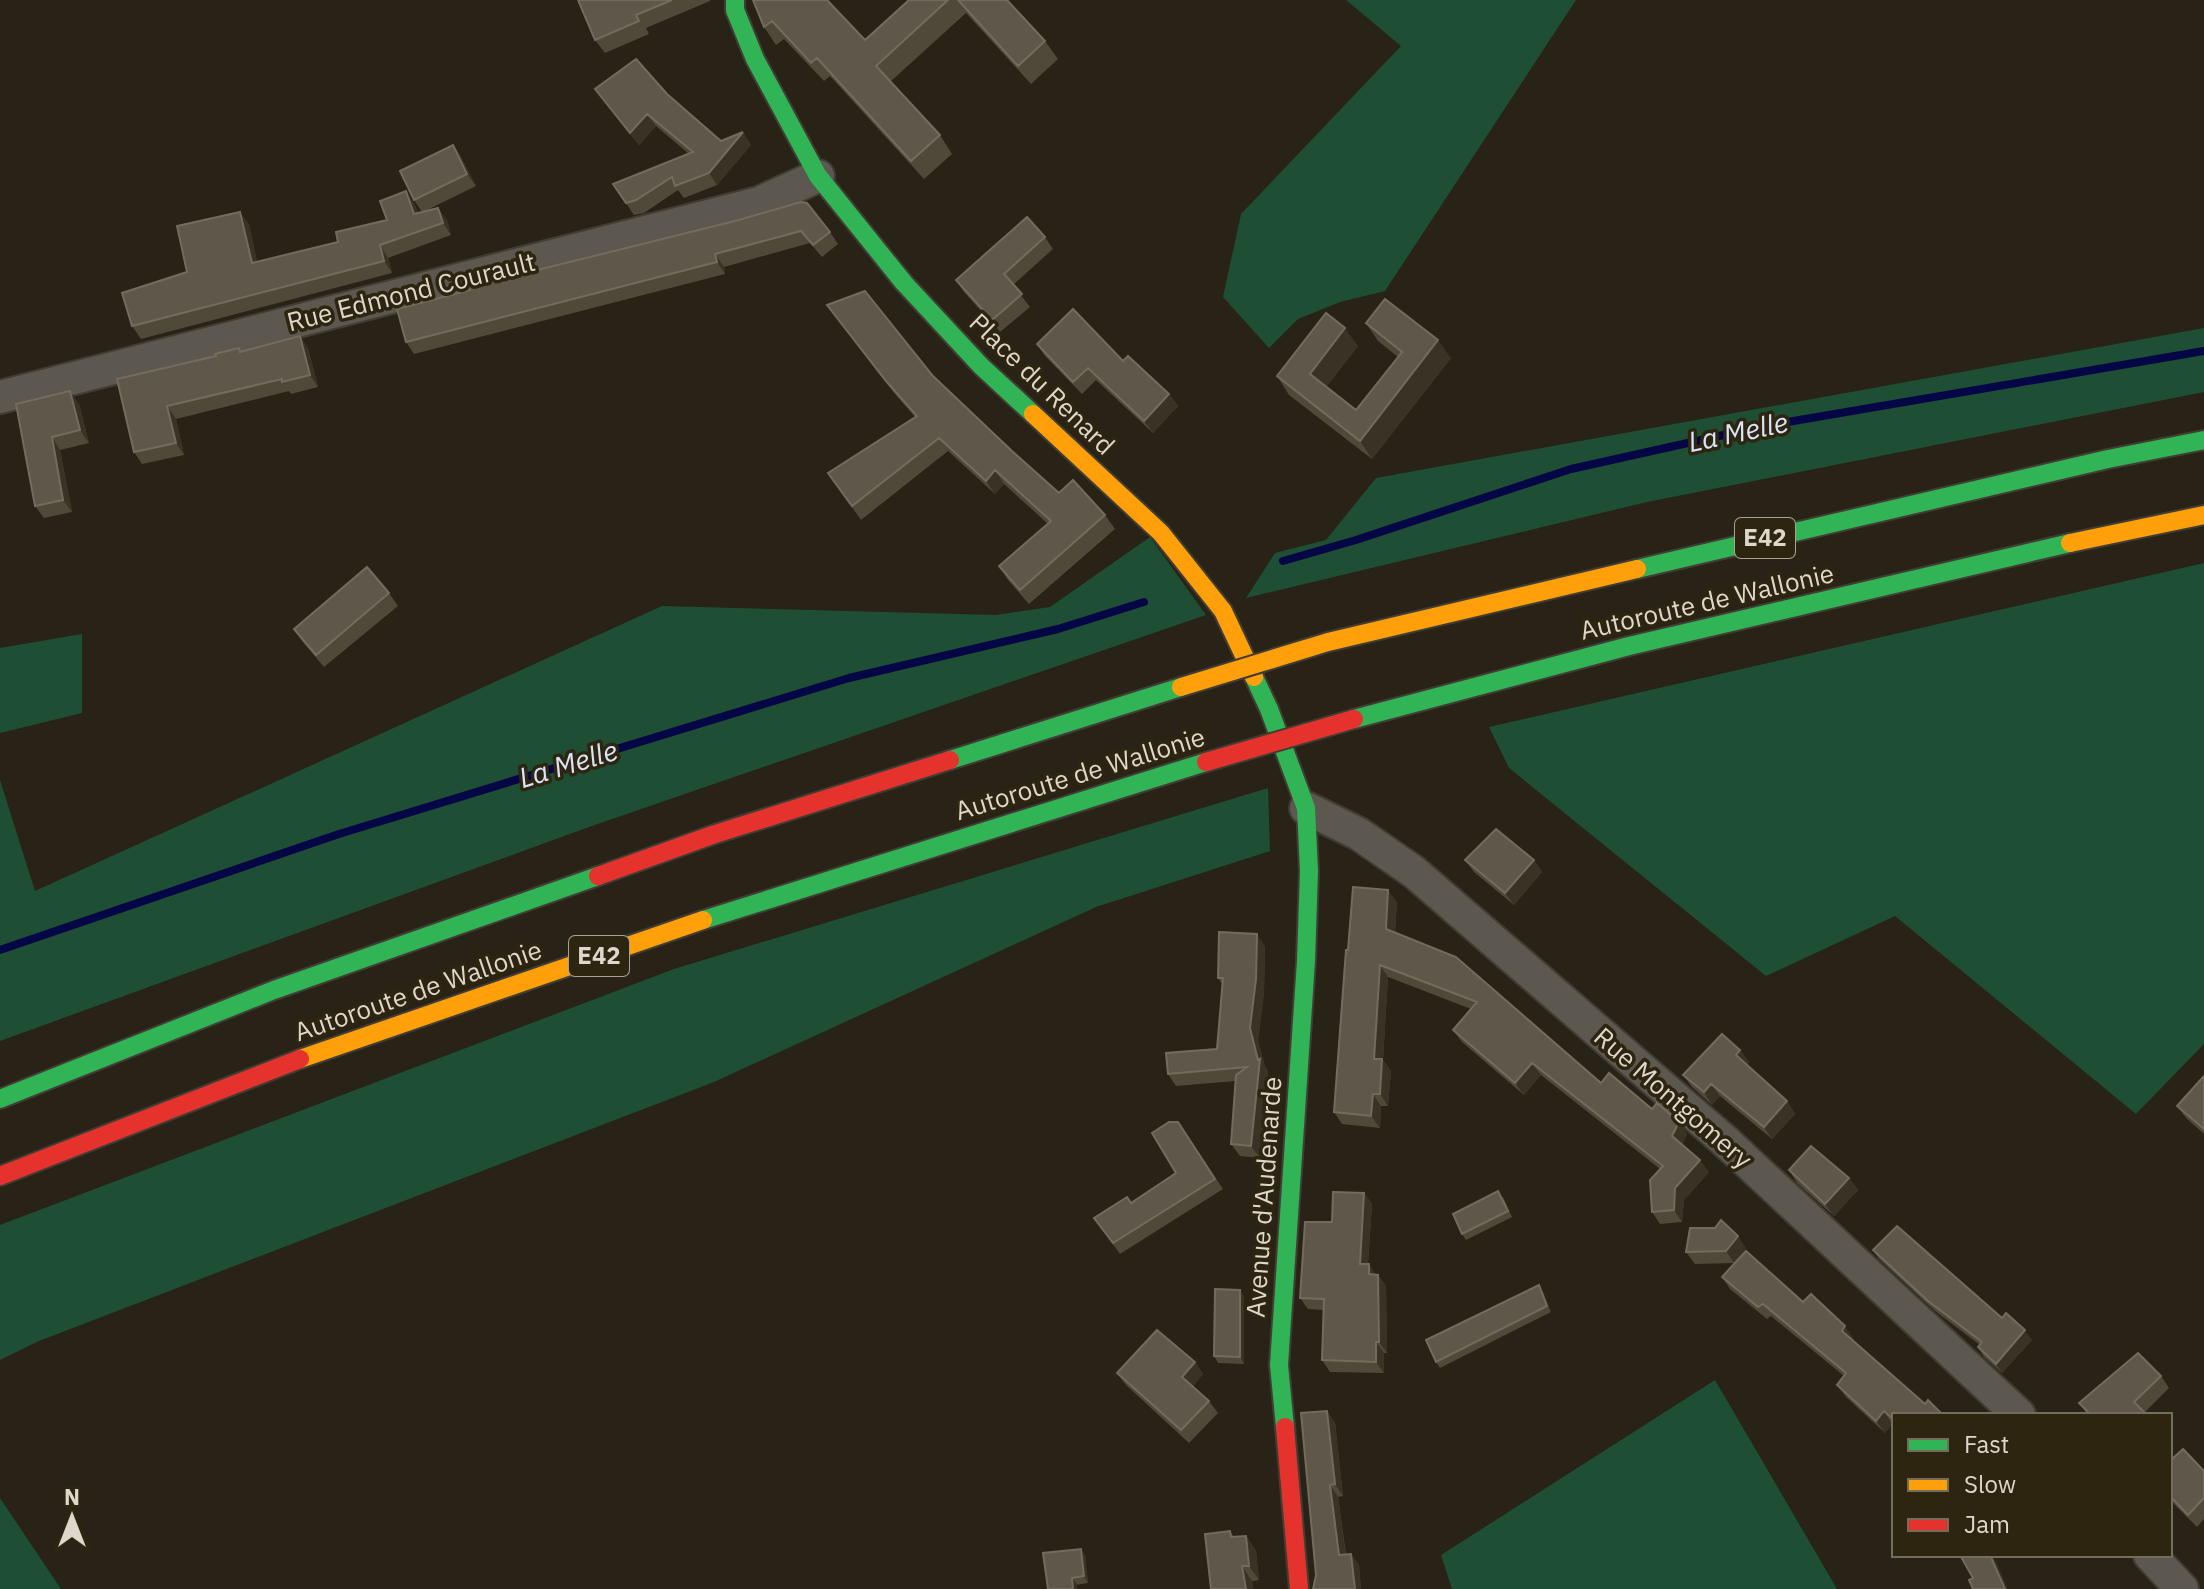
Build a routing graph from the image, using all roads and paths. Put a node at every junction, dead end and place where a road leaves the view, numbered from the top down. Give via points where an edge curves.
1 (735, 0) edge
2 (818, 176) junction
3 (0, 397) edge
4 (2204, 440) edge
5 (2204, 515) edge
6 (1306, 808) junction
7 (0, 1099) edge
8 (0, 1176) edge
9 (2017, 1413) edge
10 (2152, 1557) edge
11 (1299, 1589) edge
12 (2182, 1589) edge

1 - 2 main road, Place du Renard via 755,59
2 - 3 street, Rue Edmond Courault via 759,203
2 - 6 main road, Place du Renard via 904,283 981,366 1161,533 1223,611 1269,709
4 - 7 main road, Autoroute de Wallonie / E42, bridge via 2030,476 1328,642 715,834 274,990
5 - 8 main road, Autoroute de Wallonie / E42, bridge via 1629,646 1206,762 732,910 295,1061
6 - 9 street, Rue Montgomery via 1359,834 1414,872 1725,1141
6 - 11 main road, Avenue d'Audenarde via 1306,961 1279,1365
10 - 12 street

